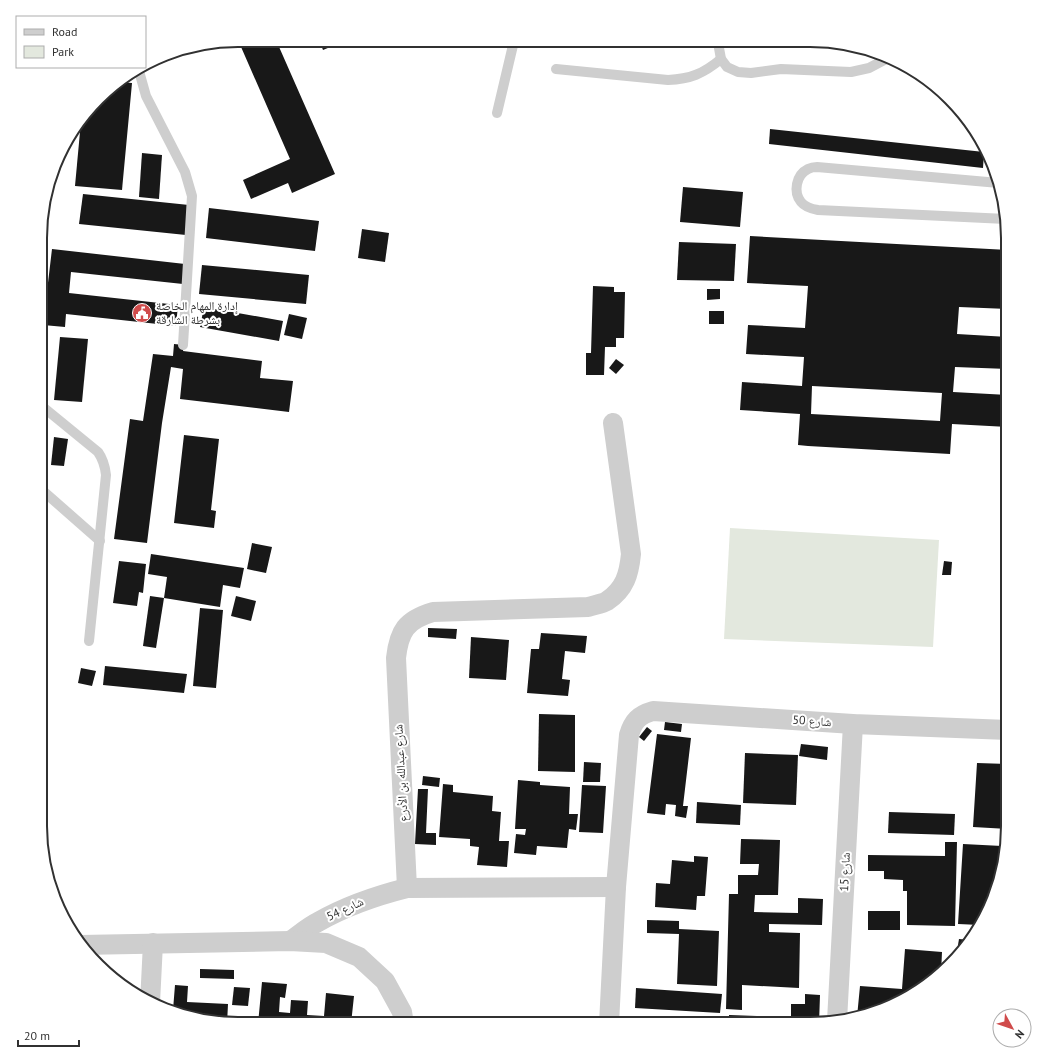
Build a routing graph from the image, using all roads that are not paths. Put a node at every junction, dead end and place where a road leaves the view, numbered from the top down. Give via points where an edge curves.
1 (513, 47) edge
2 (719, 47) edge
3 (721, 59) junction
4 (882, 61) edge
5 (556, 69) dead end
6 (140, 74) edge
7 (497, 113) dead end
8 (993, 182) edge
9 (1000, 219) edge
10 (183, 345) dead end
11 (47, 410) edge
12 (613, 423) dead end
13 (47, 494) edge
14 (100, 541) junction
15 (89, 641) dead end
16 (853, 724) junction
17 (1001, 730) edge
18 (407, 888) junction
19 (616, 888) junction
20 (290, 941) junction
21 (153, 943) junction
22 (88, 944) edge
23 (150, 996) edge
24 (837, 1015) edge
25 (403, 1017) edge
26 (609, 1017) edge

1 - 7 lane
2 - 3 lane
3 - 4 lane via 726,67 738,72 751,73 789,69 851,72 869,68
3 - 5 lane via 696,75 668,80
6 - 10 lane via 146,96 185,172 192,196
8 - 9 lane via 817,167 807,169 796,184 801,202 808,208 818,210
11 - 14 lane via 102,458 106,475
12 - 18 street, شارع عبدالله بن الأدرع via 631,554 629,573 620,589 606,601 588,607 434,612 419,617 406,627 398,642 396,658
13 - 14 lane
14 - 15 lane
16 - 17 street, شارع 50
16 - 19 street, شارع 50 via 653,711 644,713 637,718 629,735
16 - 24 street, شارع 15
18 - 19 street, شارع 54
18 - 20 street, شارع 54 via 345,907
19 - 26 street
20 - 21 street
20 - 25 street via 326,943 359,957 385,981
21 - 22 street
21 - 23 street

